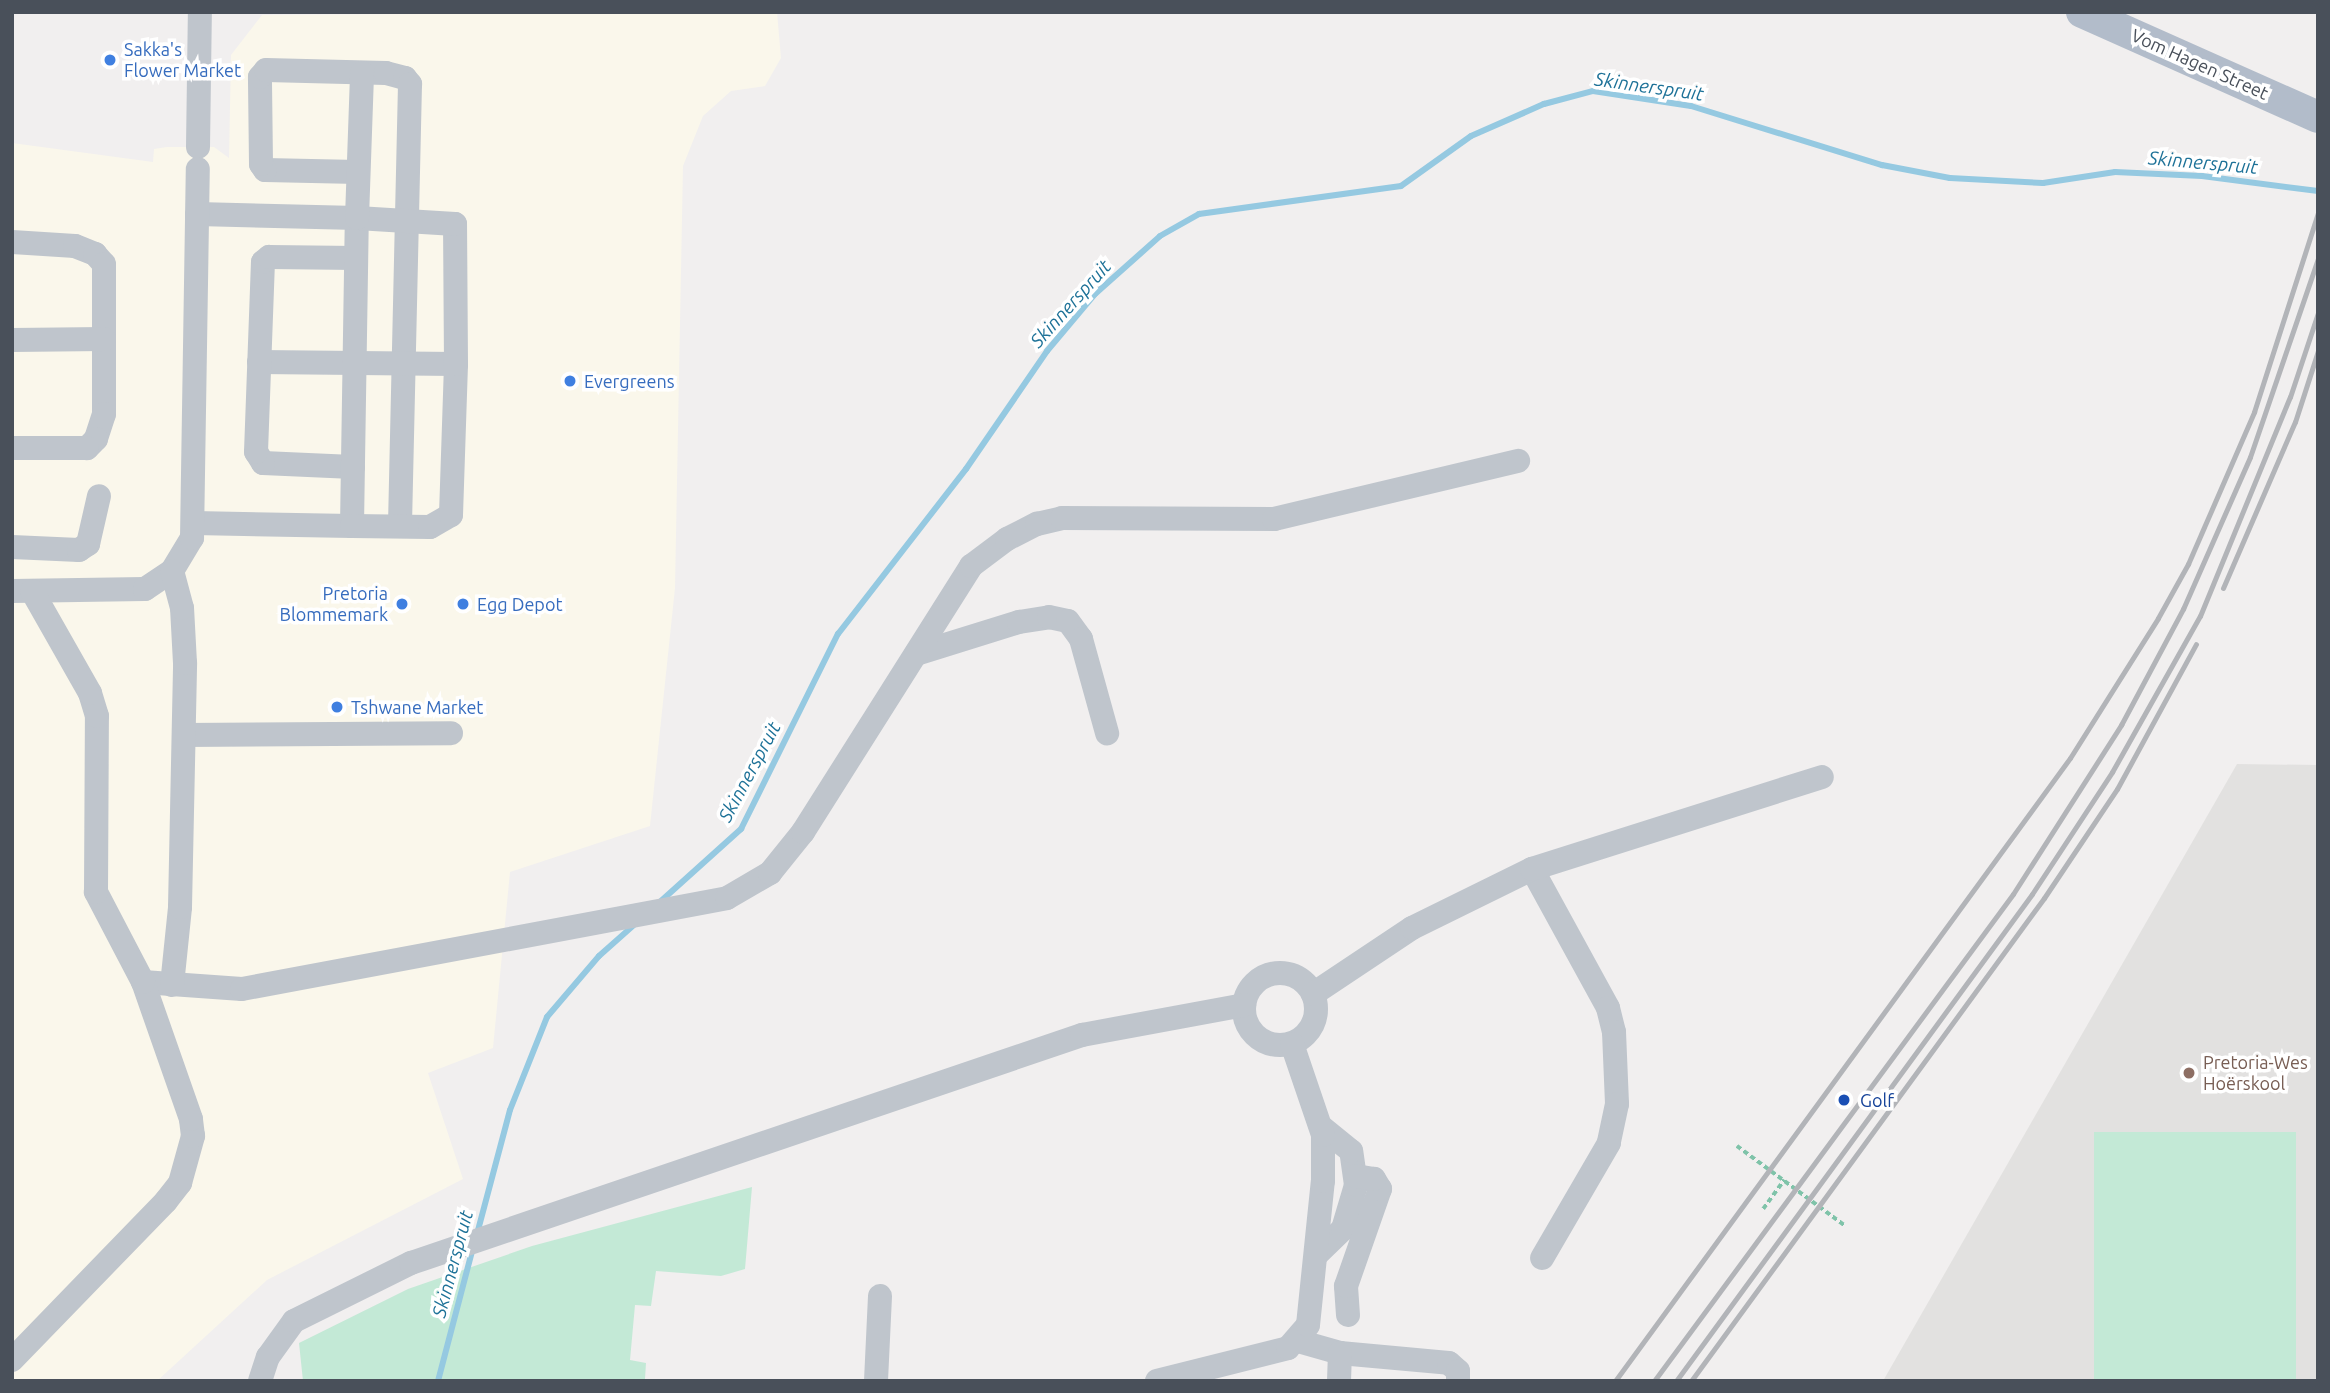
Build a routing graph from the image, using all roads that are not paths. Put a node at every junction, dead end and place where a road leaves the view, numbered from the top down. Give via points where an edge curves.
1 (200, 12) edge
2 (2082, 12) edge
3 (362, 73) junction
4 (2318, 117) edge
5 (358, 172) junction
6 (197, 214) junction
7 (357, 218) junction
8 (406, 219) junction
9 (12, 242) edge
10 (356, 258) junction
11 (104, 339) junction
12 (12, 340) edge
13 (258, 362) junction
14 (355, 363) junction
15 (403, 363) junction
16 (456, 364) junction
17 (12, 448) edge
18 (1518, 461) dead end
19 (353, 467) junction
20 (99, 496) dead end
21 (194, 523) junction
22 (352, 526) junction
23 (400, 526) junction
24 (12, 547) edge
25 (48, 549) junction
26 (172, 571) junction
27 (30, 591) edge
28 (916, 654) junction
29 (451, 733) dead end
30 (1107, 733) dead end
31 (184, 735) junction
32 (1822, 776) dead end
33 (1532, 869) junction
34 (143, 982) junction
35 (172, 985) junction
36 (1313, 994) junction
37 (1244, 1005) junction
38 (1292, 1044) junction
39 (1321, 1127) junction
40 (1356, 1176) junction
41 (1316, 1255) junction
42 (1542, 1258) dead end
43 (880, 1296) dead end
44 (1348, 1315) dead end
45 (1298, 1341) junction
46 (1340, 1353) junction
47 (12, 1360) edge
48 (260, 1381) edge
49 (876, 1381) edge
50 (1157, 1381) edge
51 (1339, 1381) edge
52 (1458, 1381) edge

1 - 6 street
2 - 4 main road, Vom Hagen Street
3 - 5 street
3 - 5 street via 274,69 260,77 261,164 265,170
3 - 8 street via 396,76 410,84
5 - 7 street
6 - 7 street
6 - 21 street
7 - 8 street
7 - 10 street
8 - 15 street
8 - 16 street via 450,221 458,230
9 - 11 street via 75,246 95,254 104,264
10 - 13 street via 269,257 263,262
10 - 14 street
11 - 12 street
11 - 17 street via 104,414 96,439 87,448
13 - 14 street
13 - 19 street via 257,458 263,463
14 - 15 street
14 - 19 street
15 - 16 street
15 - 23 street
16 - 23 street via 451,515 430,527
18 - 28 street via 1274,519 1062,519 1037,523 971,566
19 - 22 street
20 - 25 street via 88,544 79,550
21 - 22 street
21 - 26 street via 192,538
22 - 23 street
24 - 25 street
25 - 27 street
26 - 27 street via 145,589
26 - 31 street via 185,625
27 - 34 street via 90,693 97,716 94,884
28 - 30 street via 1019,622 1049,617 1068,621 1081,639
28 - 35 street via 803,832 770,873 727,898 242,989
29 - 31 street
31 - 35 street via 179,918
32 - 33 street
33 - 36 street via 1420,923
33 - 42 street via 1608,1008 1614,1032 1617,1104 1609,1143
34 - 35 street
34 - 47 street via 191,1119 187,1165 166,1201
36 - 37 street via 1301,979 1283,973 1265,976 1251,988
36 - 38 street via 1316,1014 1309,1032
37 - 38 street via 1247,1023 1257,1038 1274,1045
37 - 48 street via 1082,1035 411,1263 293,1321 268,1357
38 - 39 street
39 - 40 street via 1351,1151
39 - 41 street via 1323,1181
40 - 41 street via 1343,1229
40 - 44 street via 1374,1178 1380,1189 1346,1286
41 - 45 street via 1311,1312
43 - 49 street
45 - 46 street
45 - 50 street via 1281,1351
46 - 51 street
46 - 52 street via 1448,1363 1458,1371

